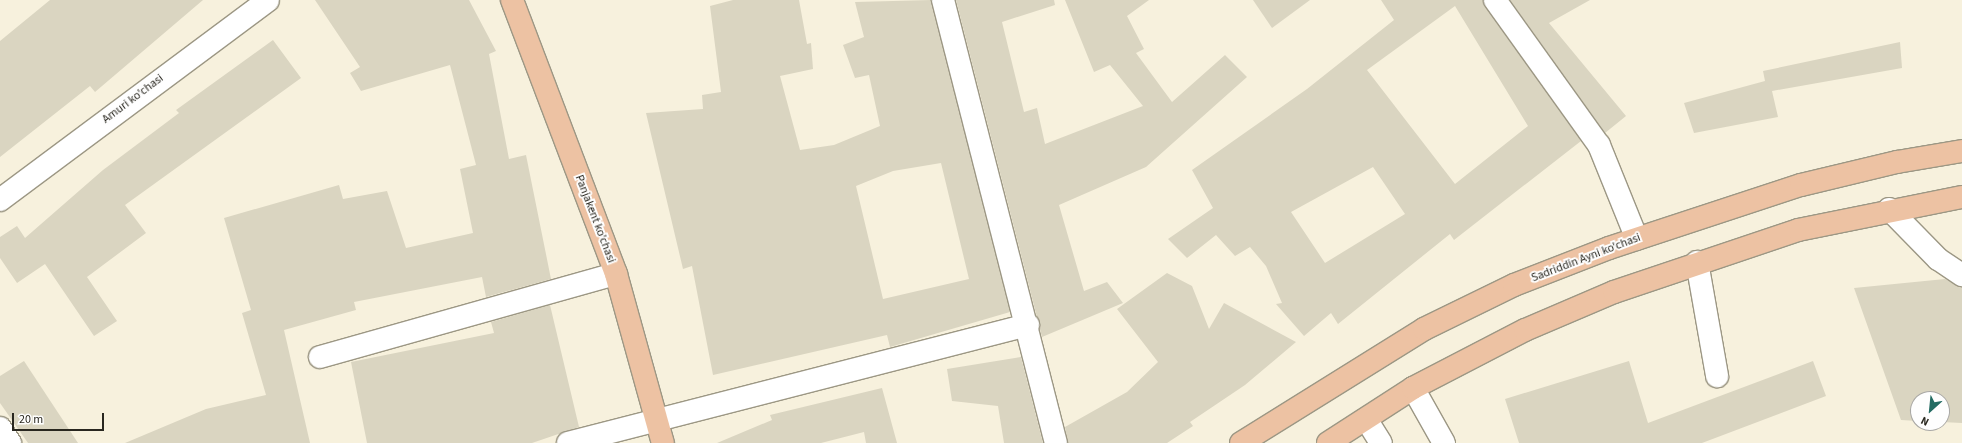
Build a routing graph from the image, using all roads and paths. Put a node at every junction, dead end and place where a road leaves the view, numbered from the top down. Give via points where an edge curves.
1 (268, 0) edge
2 (512, 0) edge
3 (943, 0) edge
4 (1495, 0) edge
5 (1962, 151) edge
6 (1962, 196) edge
7 (0, 200) edge
8 (1889, 209) junction
9 (1637, 239) junction
10 (1697, 262) junction
11 (616, 274) junction
12 (1962, 275) edge
13 (1028, 325) junction
14 (320, 357) dead end
15 (1717, 376) dead end
16 (1413, 388) junction
17 (1366, 419) junction
18 (658, 420) junction
19 (0, 428) edge
20 (10, 443) edge
21 (568, 443) edge
22 (663, 443) edge
23 (1056, 443) edge
24 (1241, 443) edge
25 (1328, 443) edge
26 (1381, 443) edge
27 (1444, 443) edge

1 - 7 street, Amuri ko'chasi
2 - 11 main road, Panjakent ko'chasi
3 - 13 street
4 - 9 street via 1599,145
5 - 9 main road, Sadriddin Ayni ko'chasi via 1897,162 1801,186
6 - 8 main road
8 - 10 main road via 1798,230
8 - 12 street via 1938,260
9 - 24 main road, Sadriddin Ayni ko'chasi via 1514,285 1424,329
10 - 15 street
10 - 16 main road via 1525,330
11 - 14 street
11 - 18 main road, Panjakent ko'chasi
13 - 18 street
13 - 23 street
16 - 17 main road
16 - 27 street
17 - 25 main road
17 - 26 street
18 - 21 street
18 - 22 main road, Panjakent ko'chasi
19 - 20 street

